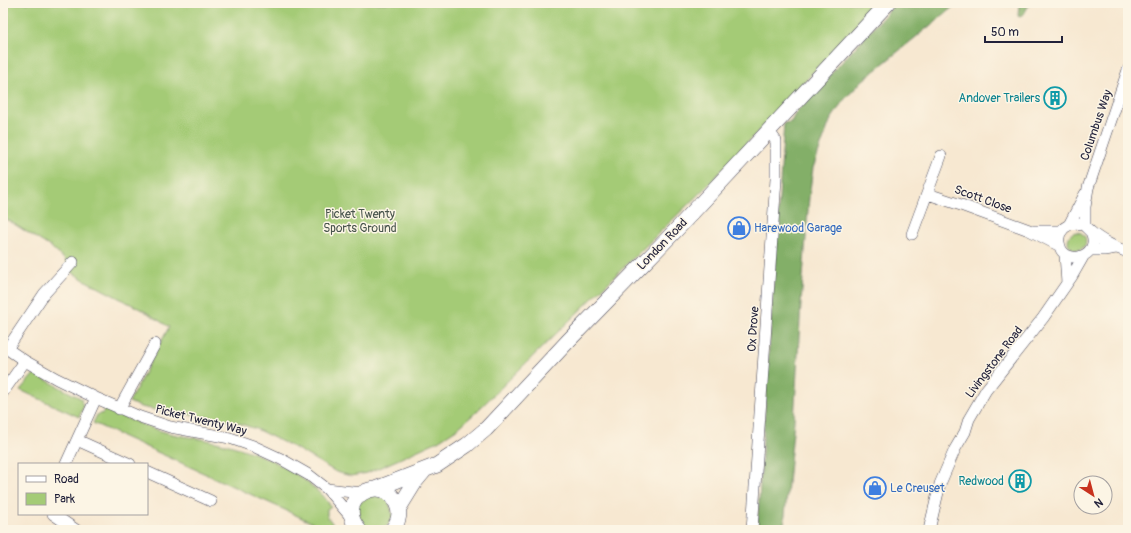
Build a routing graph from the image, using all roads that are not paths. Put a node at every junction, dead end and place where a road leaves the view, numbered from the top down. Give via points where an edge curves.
1 (888, 3) edge
2 (1128, 70) edge
3 (769, 131) junction
4 (941, 156) dead end
5 (1088, 188) junction
6 (928, 194) junction
7 (1065, 228) junction
8 (1088, 229) junction
9 (1028, 230) junction
10 (912, 234) dead end
11 (1116, 248) junction
12 (1062, 250) junction
13 (1128, 252) edge
14 (1087, 253) junction
15 (73, 262) dead end
16 (1067, 283) junction
17 (155, 344) dead end
18 (5, 347) edge
19 (25, 361) junction
20 (3, 392) edge
21 (96, 398) junction
22 (119, 409) junction
23 (77, 440) junction
24 (66, 463) edge
25 (128, 463) edge
26 (425, 470) junction
27 (148, 472) edge
28 (327, 489) junction
29 (368, 491) junction
30 (211, 500) dead end
31 (399, 508) junction
32 (55, 515) edge
33 (355, 526) edge
34 (76, 530) edge
35 (392, 530) edge
36 (752, 530) edge
37 (928, 530) edge

1 - 3 main road, London Road
2 - 5 street, Columbus Way
3 - 26 main road, London Road via 486,429 442,462
3 - 36 street, Ox Drove via 776,141 776,179
4 - 6 street
5 - 7 street, Columbus Way
5 - 8 street, Columbus Way via 1085,207
6 - 9 street, Scott Close
6 - 10 street
7 - 8 street via 1074,223
7 - 9 street, Scott Close
7 - 12 street via 1059,239
8 - 11 street
8 - 14 street via 1093,243
9 - 12 street, Scott Close
11 - 13 street
11 - 14 street
12 - 14 street via 1072,257 1080,257
12 - 16 street
14 - 16 street, Livingstone Road
15 - 18 street via 44,294
16 - 37 street, Livingstone Road via 1034,331 986,390 969,420 940,484
17 - 22 street
18 - 19 street, Picket Twenty Way
19 - 20 street
19 - 21 street, Picket Twenty Way
21 - 22 street, Picket Twenty Way
21 - 23 street
22 - 28 street, Picket Twenty Way via 170,428 218,436 253,446 294,466
23 - 24 street
23 - 25 street
26 - 29 main road, London Road
26 - 31 main road, London Road
27 - 30 street
28 - 29 street
28 - 33 street
29 - 31 main road via 383,490 396,500
29 - 33 main road via 353,504 351,510
31 - 35 main road, London Road via 397,523
32 - 34 street

